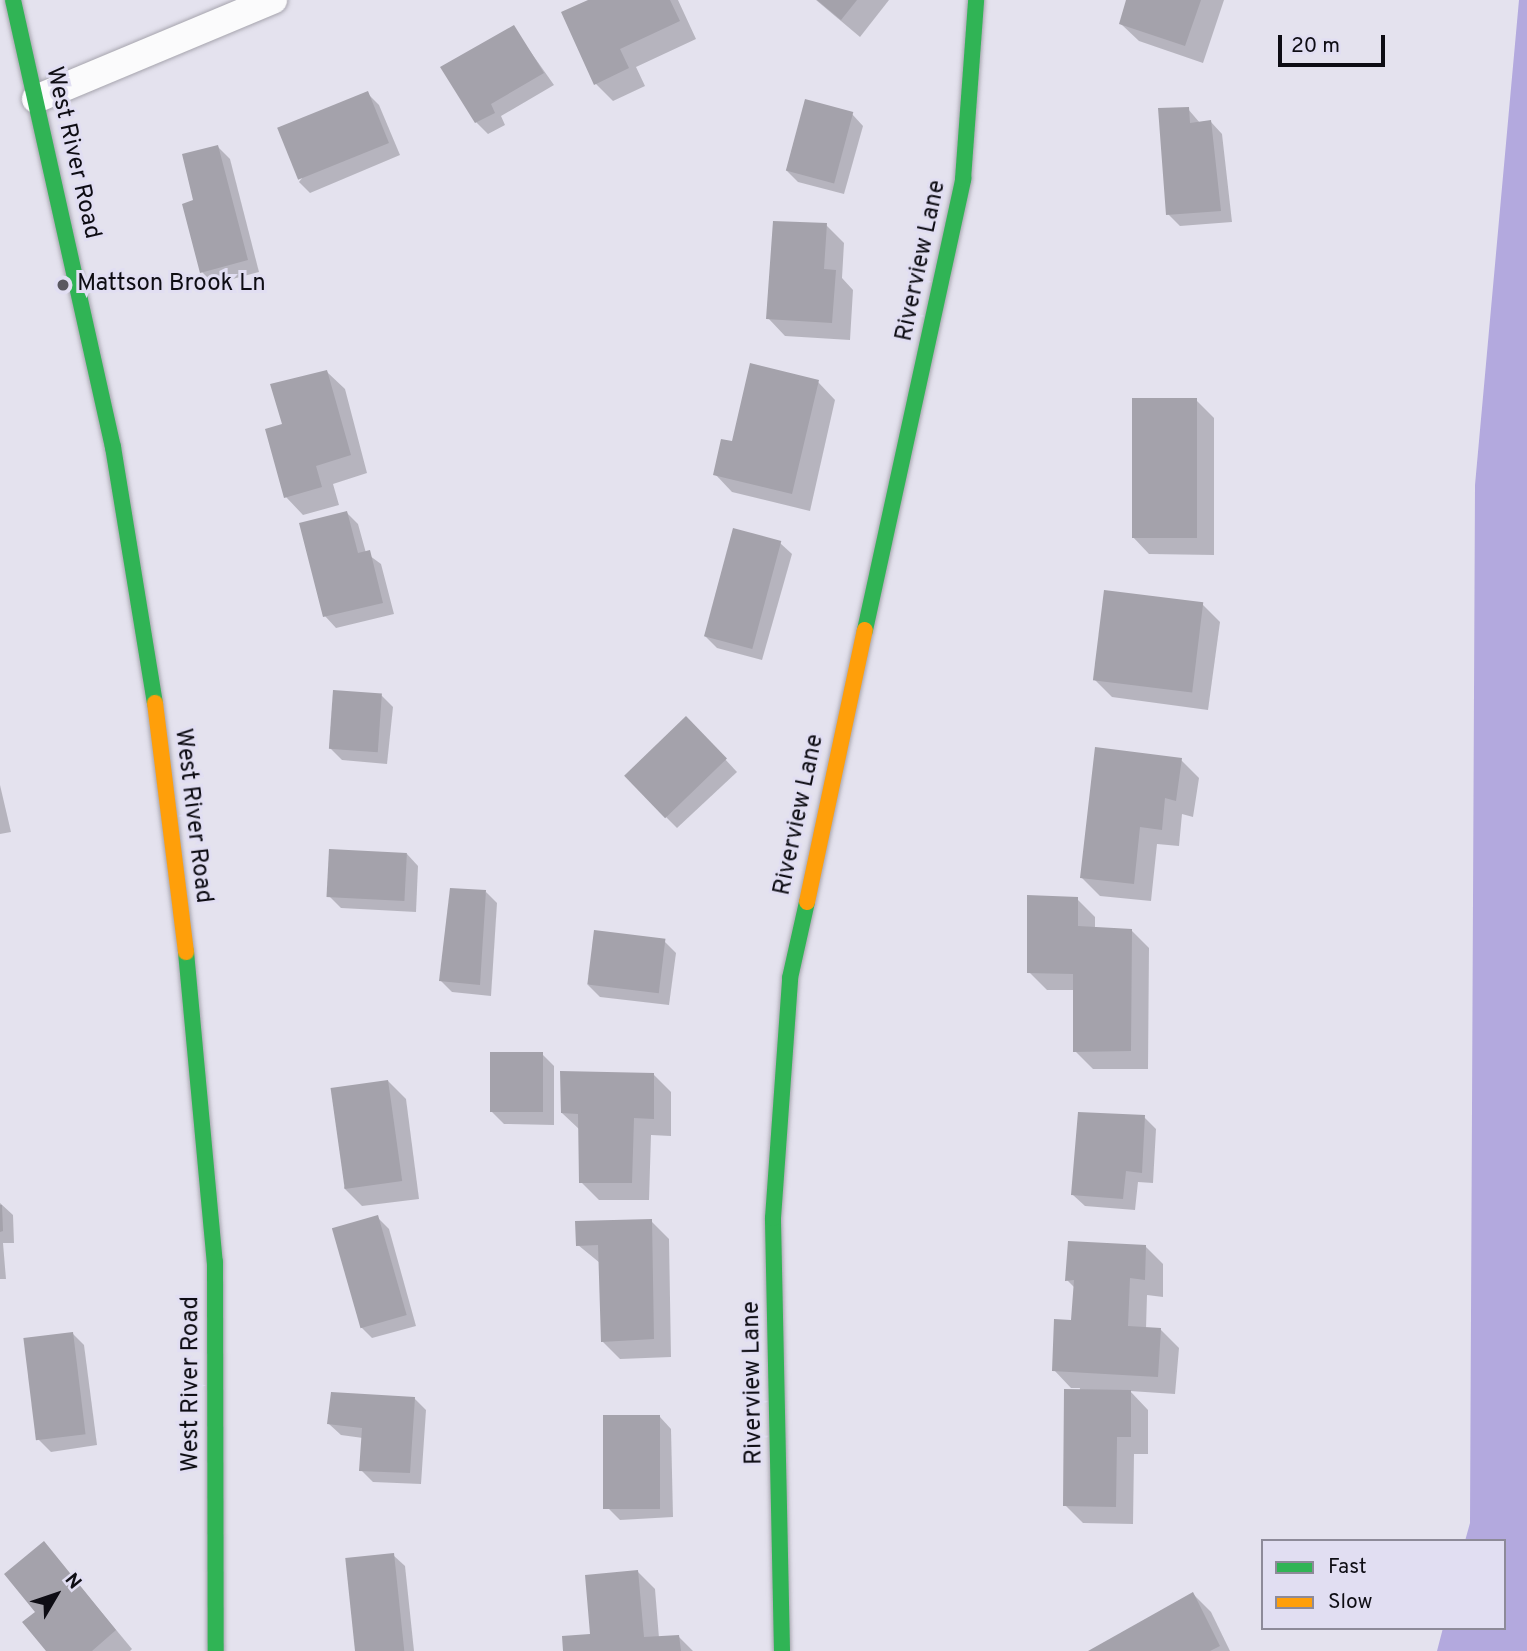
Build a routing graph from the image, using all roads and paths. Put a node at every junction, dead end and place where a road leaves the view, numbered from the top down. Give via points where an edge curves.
1 (13, 0) edge
2 (273, 0) edge
3 (976, 0) edge
4 (36, 99) junction
5 (216, 1651) edge
6 (782, 1651) edge

1 - 4 street, West River Road
2 - 4 street
3 - 6 street, Riverview Lane via 963,179 790,978 773,1218
4 - 5 street, West River Road via 90,331 133,558 184,927 215,1262

